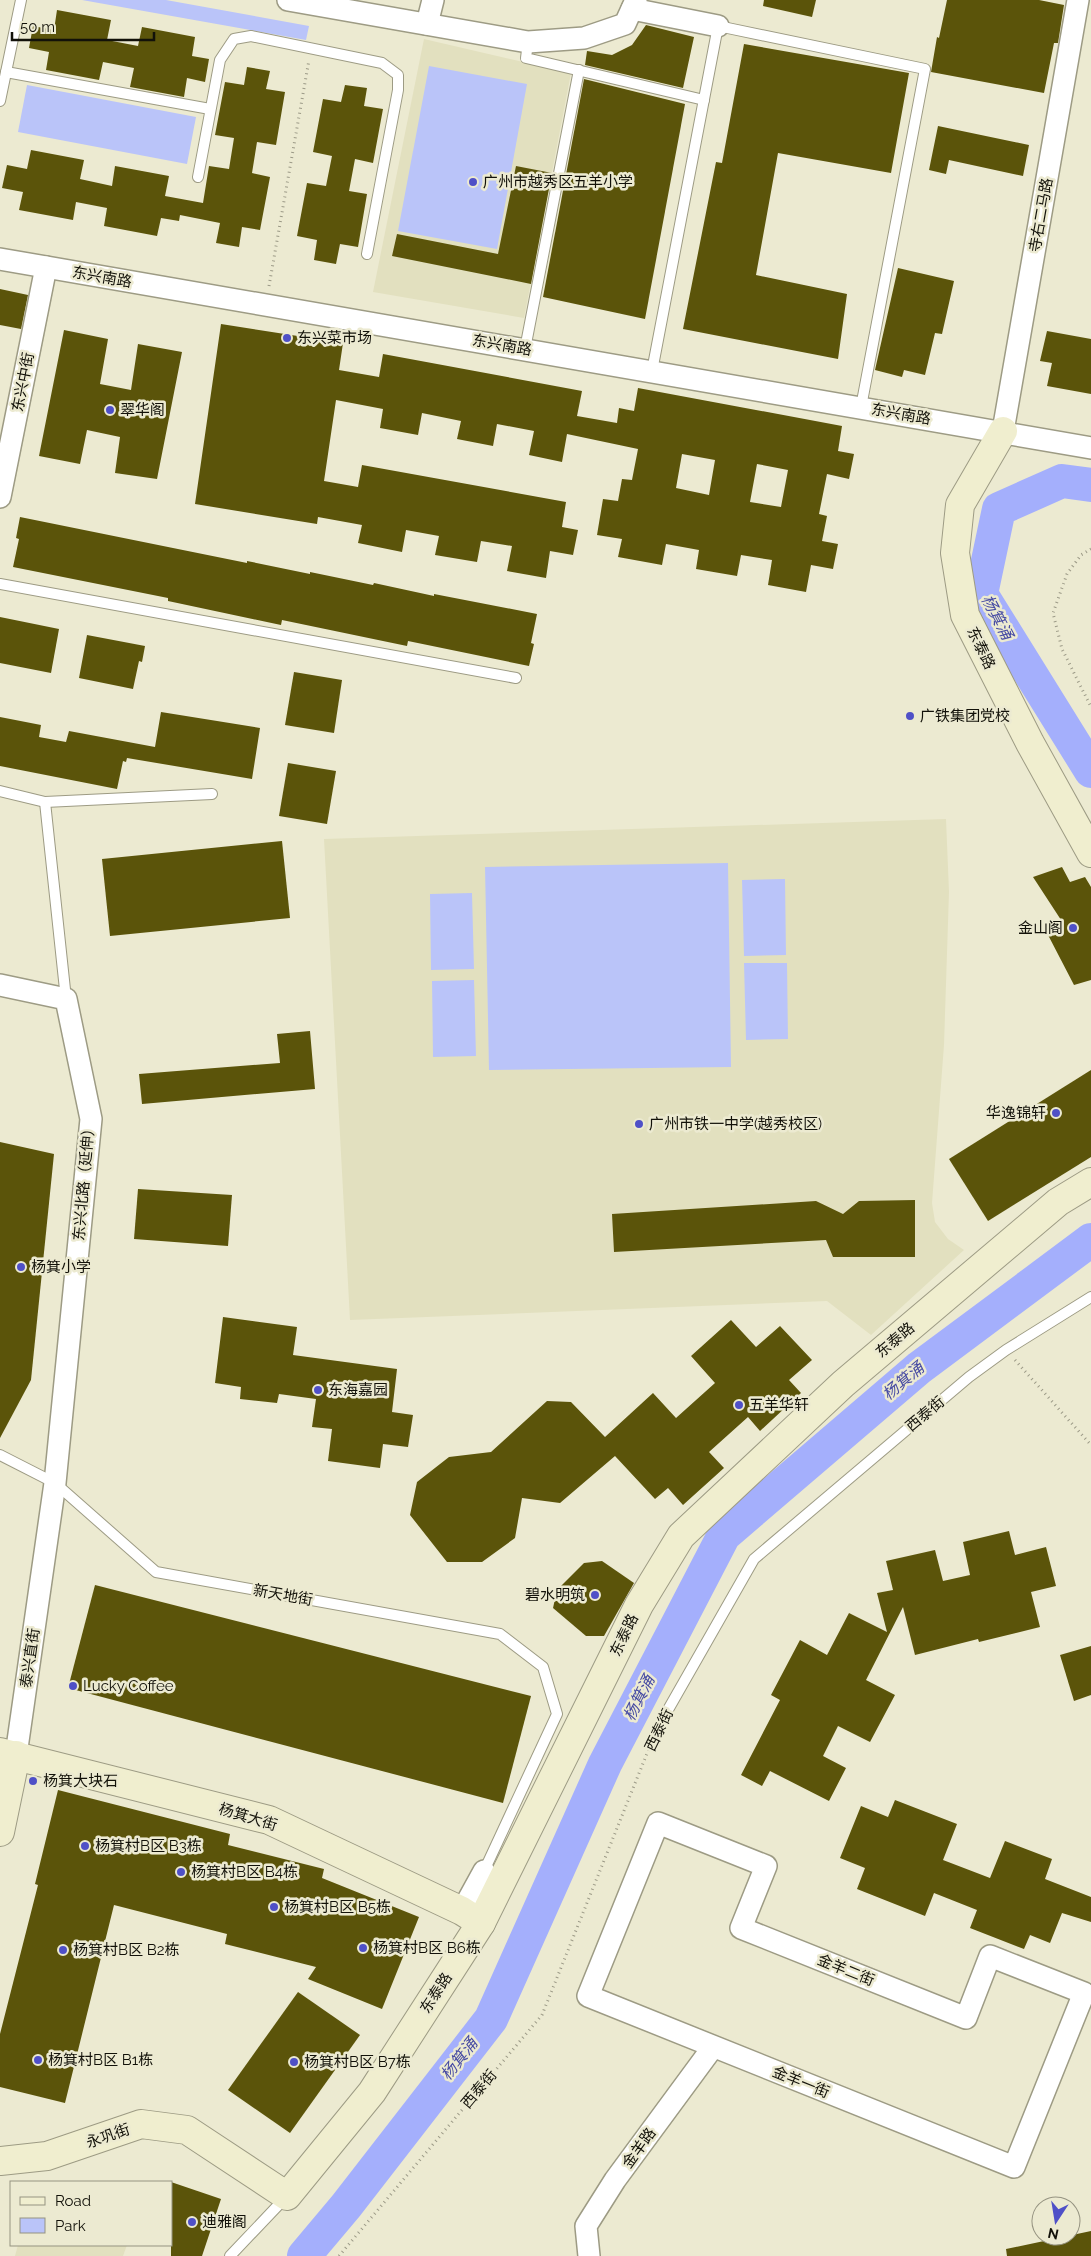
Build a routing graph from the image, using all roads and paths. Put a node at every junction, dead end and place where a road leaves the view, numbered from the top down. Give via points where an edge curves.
1 (21, 0) edge
2 (288, 0) edge
3 (433, 0) edge
4 (1078, 0) edge
5 (634, 4) edge
6 (427, 24) junction
7 (718, 26) junction
8 (528, 42) junction
9 (311, 49) junction
10 (5, 56) edge
11 (579, 70) junction
12 (6, 72) junction
13 (704, 100) junction
14 (0, 101) edge
15 (210, 109) junction
16 (198, 177) dead end
17 (366, 254) dead end
18 (0, 259) edge
19 (46, 267) junction
20 (273, 271) dead end
21 (525, 349) junction
22 (652, 371) junction
23 (860, 407) junction
24 (1003, 431) junction
25 (1091, 448) edge
26 (0, 497) edge
27 (1091, 549) edge
28 (0, 584) edge
29 (516, 678) dead end
30 (1091, 707) edge
31 (0, 791) edge
32 (212, 794) dead end
33 (45, 802) junction
34 (1091, 853) edge
35 (0, 985) edge
36 (66, 1000) junction
37 (1091, 1182) edge
38 (1091, 1297) edge
39 (1006, 1350) junction
40 (1091, 1445) edge
41 (0, 1455) edge
42 (55, 1483) junction
43 (669, 1708) joint
44 (8, 1754) edge
45 (658, 1823) joint
46 (0, 1832) edge
47 (484, 1871) joint
48 (472, 1917) junction
49 (1084, 1993) joint
50 (713, 2048) junction
51 (0, 2161) edge
52 (287, 2196) junction
53 (230, 2256) edge
54 (339, 2256) edge
55 (589, 2256) edge

1 - 10 lane
2 - 6 street
3 - 6 street
4 - 24 street, 寺右二马路
5 - 7 street
5 - 8 street via 625,24 584,38
6 - 8 street
7 - 13 lane
7 - 23 lane via 925,70
8 - 11 lane via 526,58
9 - 15 lane via 251,36 234,39 220,60
9 - 17 lane via 382,63 398,74 398,90
9 - 20 path
10 - 12 lane
11 - 13 lane
11 - 21 lane
12 - 14 lane
12 - 15 lane
13 - 22 lane
15 - 16 lane
18 - 19 street, 东兴南路
19 - 21 street, 东兴南路
19 - 26 street, 东兴中街
21 - 22 street, 东兴南路
22 - 23 street, 东兴南路
23 - 24 street, 东兴南路
24 - 25 street, 东兴南路
24 - 34 street, 东泰路 via 960,505 955,554 965,615
27 - 30 path via 1081,555 1067,574 1053,613 1062,649
28 - 29 lane
31 - 33 lane
32 - 33 lane
33 - 36 lane
35 - 36 street
36 - 42 street, 东兴北路（延伸） via 91,1119
37 - 48 street, 东泰路 via 1058,1202 843,1384 681,1536 638,1605
38 - 39 lane, 西泰街
39 - 40 path
39 - 43 lane, 西泰街 via 969,1377 754,1559
41 - 42 lane, 新天地街
42 - 44 street, 泰兴直街
42 - 47 lane, 新天地街 via 156,1572 500,1634 543,1666 557,1714
43 - 54 path, 西泰街 via 652,1741 542,2015
44 - 46 street, 泰兴直街
44 - 48 street, 杨箕大街 via 269,1820
45 - 49 street, 金羊二街 via 766,1866 741,1928 750,1932 966,2018 990,1956
45 - 50 street, 金羊一街 via 588,1996
47 - 48 street
48 - 52 street, 东泰路 via 372,2092
49 - 50 street, 金羊一街 via 1014,2167
50 - 55 street, 金羊路 via 615,2180 586,2226
51 - 52 street, 永巩街 via 47,2156 141,2124 187,2130
52 - 53 lane

